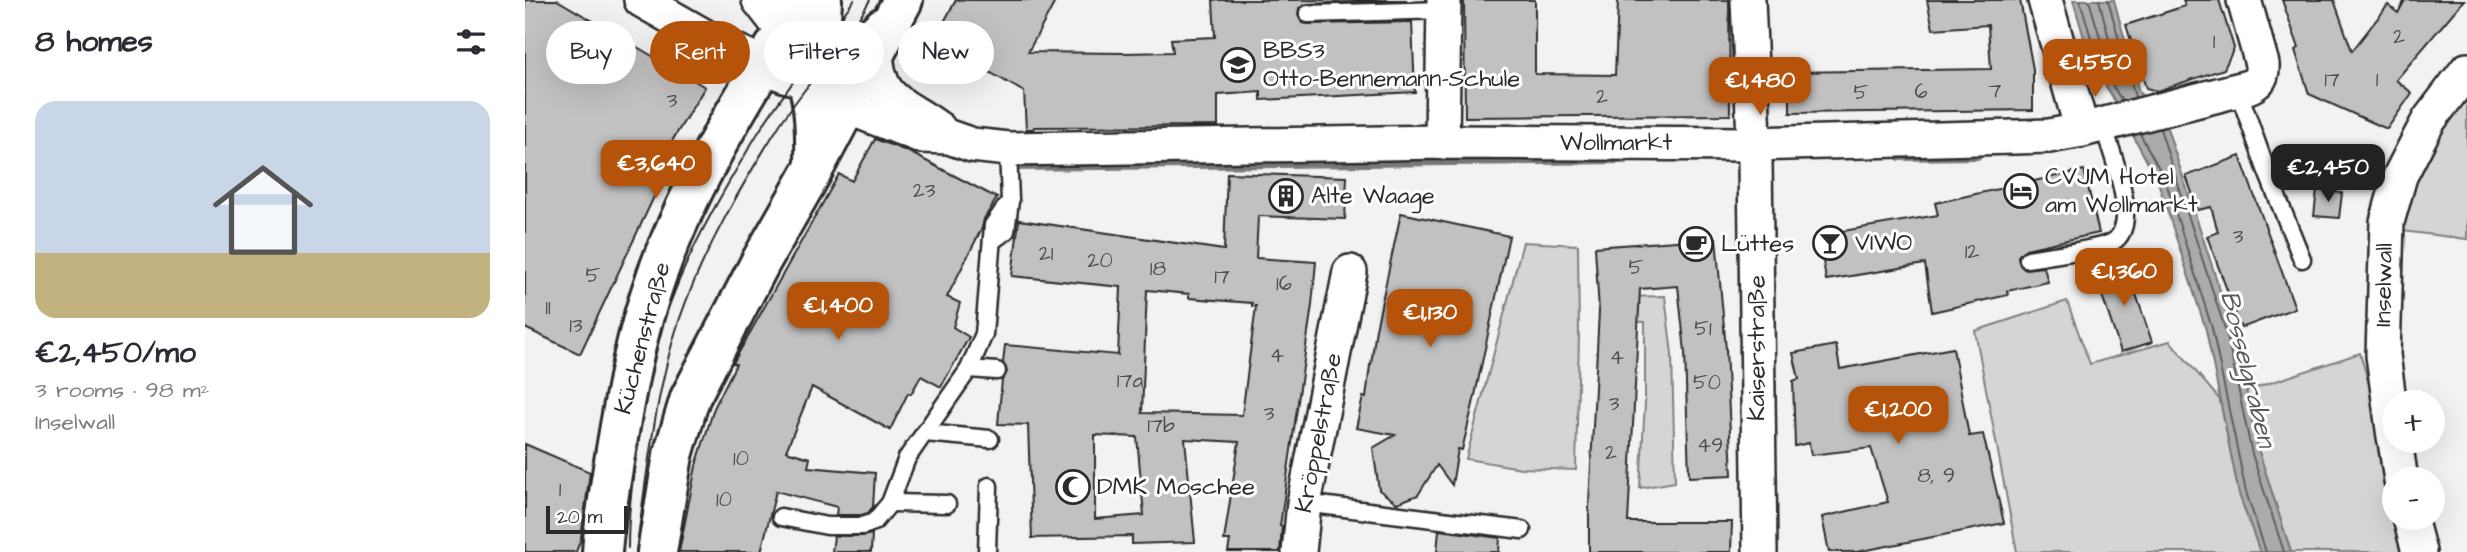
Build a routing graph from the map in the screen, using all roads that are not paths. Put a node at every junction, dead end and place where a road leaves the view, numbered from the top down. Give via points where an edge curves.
1 (641, 0) edge
2 (759, 0) edge
3 (804, 0) edge
4 (822, 0) edge
5 (1748, 0) edge
6 (2045, 0) edge
7 (2244, 0) edge
8 (1444, 5) edge
9 (1308, 14) dead end
10 (766, 21) edge
11 (791, 21) edge
12 (821, 21) edge
13 (891, 23) edge
14 (764, 48) edge
15 (764, 65) edge
16 (2467, 70) edge
17 (816, 84) edge
18 (829, 84) edge
19 (2249, 84) junction
20 (846, 107) junction
21 (2103, 124) junction
22 (949, 137) junction
23 (1442, 142) junction
24 (1007, 149) junction
25 (1754, 154) junction
26 (814, 167) junction
27 (2302, 258) dead end
28 (2028, 259) dead end
29 (1350, 272) dead end
30 (969, 369) junction
31 (997, 371) dead end
32 (2388, 390) edge
33 (925, 433) junction
34 (990, 439) dead end
35 (989, 486) dead end
36 (890, 503) junction
37 (1304, 503) junction
38 (947, 504) dead end
39 (781, 517) dead end
40 (1522, 530) dead end
41 (2413, 530) edge
42 (602, 552) edge
43 (657, 552) edge
44 (987, 552) edge
45 (1299, 552) edge
46 (1760, 552) edge
47 (2419, 552) edge

1 - 14 street via 725,47
2 - 10 street
3 - 11 main road, Küchenstraße
4 - 12 main road
5 - 25 street, Kaiserstraße
6 - 21 street
7 - 19 street via 2262,64
8 - 9 lane
8 - 23 street
13 - 20 main road
13 - 22 street via 880,79 886,92
15 - 42 main road, Küchenstraße via 708,162 651,290 630,371
16 - 32 street, Inselwall via 2419,139 2400,176 2387,222 2383,355
17 - 26 main road
18 - 20 main road
19 - 21 street, Wollmarkt
19 - 27 lane via 2266,169
20 - 22 street via 921,136
20 - 26 main road
21 - 25 street, Wollmarkt via 2049,136
21 - 28 lane via 2125,202 2127,222 2122,233 2111,243
22 - 24 street
23 - 24 street
23 - 25 street, Wollmarkt
24 - 30 lane via 1010,201 993,225 984,334
25 - 46 street, Kaiserstraße
26 - 43 main road via 690,398 673,455
29 - 37 street, Kröppelstraße
30 - 31 lane
30 - 33 lane
33 - 34 lane
33 - 36 lane via 907,458
35 - 44 lane
36 - 38 lane
36 - 39 lane via 874,522 863,526 827,526
37 - 40 lane
37 - 45 street, Kröppelstraße
41 - 47 street

